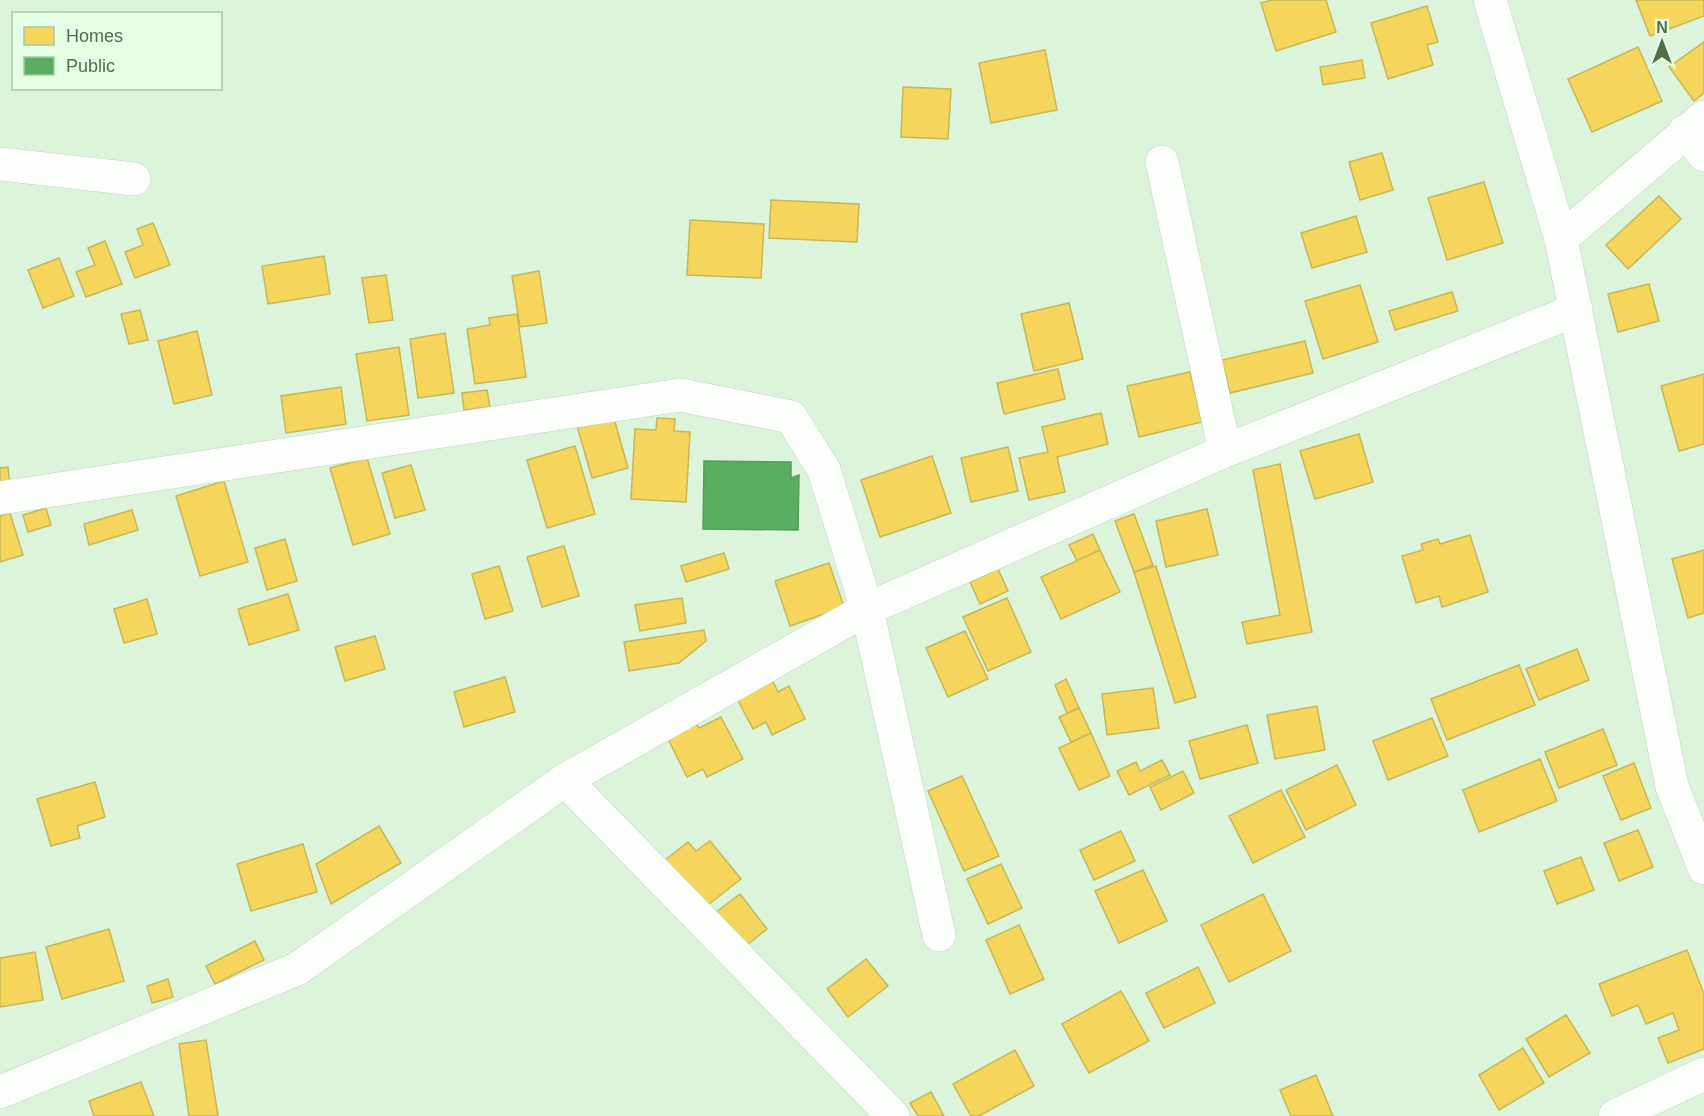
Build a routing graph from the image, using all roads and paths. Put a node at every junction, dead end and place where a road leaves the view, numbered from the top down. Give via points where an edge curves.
1 (1490, 0) edge
2 (1698, 134) edge
3 (1162, 162) dead end
4 (0, 164) edge
5 (134, 178) dead end
6 (1561, 239) junction
7 (1576, 309) junction
8 (1225, 451) junction
9 (0, 498) edge
10 (867, 609) junction
11 (565, 780) junction
12 (1704, 868) edge
13 (939, 935) dead end
14 (1704, 1074) edge
15 (0, 1092) edge
16 (1649, 1107) edge
17 (893, 1116) edge
18 (1615, 1116) edge

1 - 6 street
2 - 6 street
3 - 8 street
4 - 5 street
6 - 7 street
7 - 8 street
7 - 12 street via 1672,786
8 - 10 street
9 - 10 street via 680,395 791,417 824,470
10 - 11 street
10 - 13 street
11 - 15 street via 297,969
11 - 17 street
14 - 16 street
16 - 18 street

